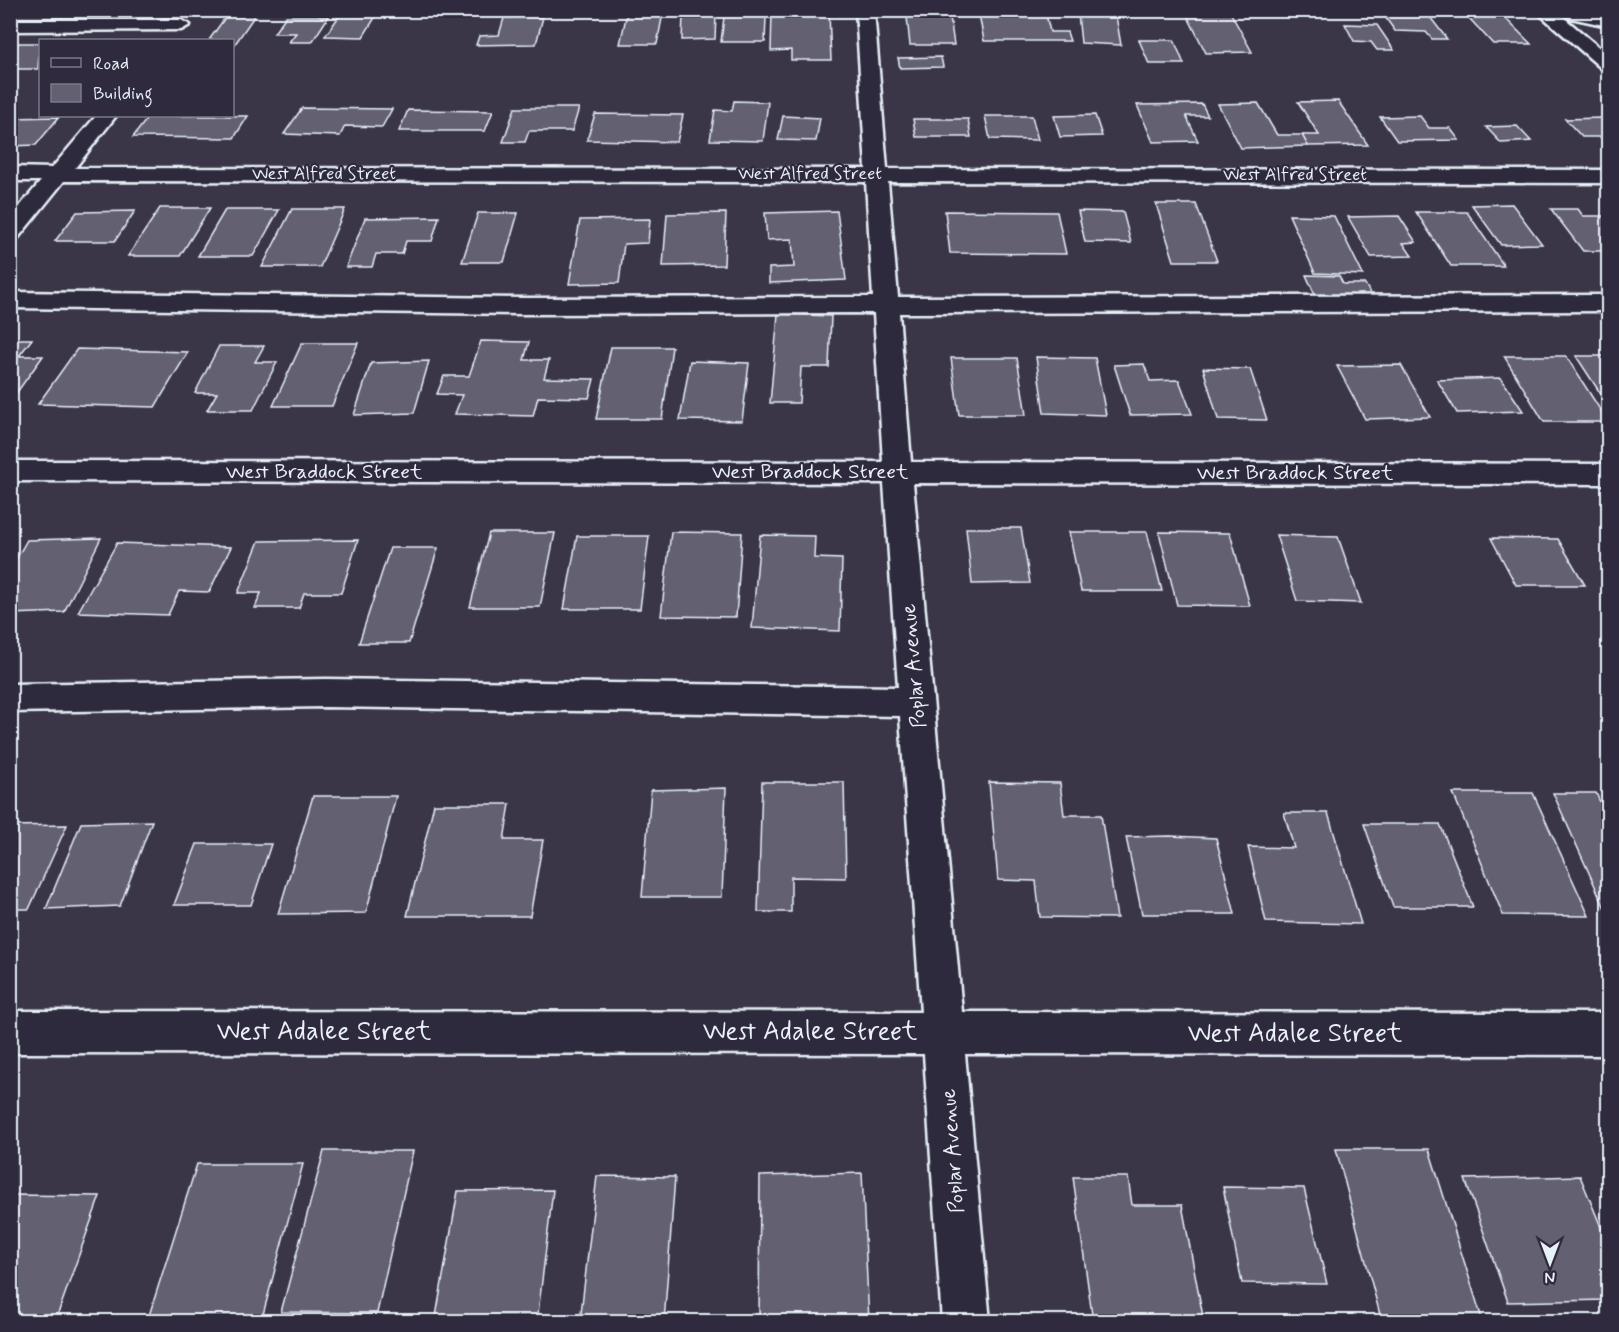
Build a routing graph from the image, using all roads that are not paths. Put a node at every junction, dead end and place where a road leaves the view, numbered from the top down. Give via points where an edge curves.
1 (865, 10) edge
2 (1544, 10) edge
3 (1559, 10) edge
4 (187, 18) edge
5 (1608, 21) edge
6 (10, 26) edge
7 (169, 39) edge
8 (1608, 64) edge
9 (104, 117) edge
10 (876, 173) junction
11 (10, 174) edge
12 (57, 174) junction
13 (1608, 176) edge
14 (10, 233) edge
15 (10, 300) edge
16 (1608, 303) edge
17 (886, 305) junction
18 (10, 471) edge
19 (898, 472) junction
20 (1608, 474) edge
21 (10, 698) edge
22 (916, 702) junction
23 (10, 1032) edge
24 (944, 1033) junction
25 (1608, 1034) edge
26 (966, 1322) edge

1 - 10 street, Poplar Avenue
2 - 8 street
3 - 5 street
4 - 6 street
4 - 7 street
9 - 12 street
10 - 12 street, West Alfred Street
10 - 13 street, West Alfred Street
10 - 17 street, Poplar Avenue
11 - 12 street, West Alfred Street
12 - 14 street
15 - 17 street via 523,306
16 - 17 street
17 - 19 street, Poplar Avenue
18 - 19 street, West Braddock Street
19 - 20 street, West Braddock Street
19 - 22 street, Poplar Avenue
21 - 22 street via 326,693
22 - 24 street, Poplar Avenue
23 - 24 street, West Adalee Street
24 - 25 street, West Adalee Street
24 - 26 street, Poplar Avenue

